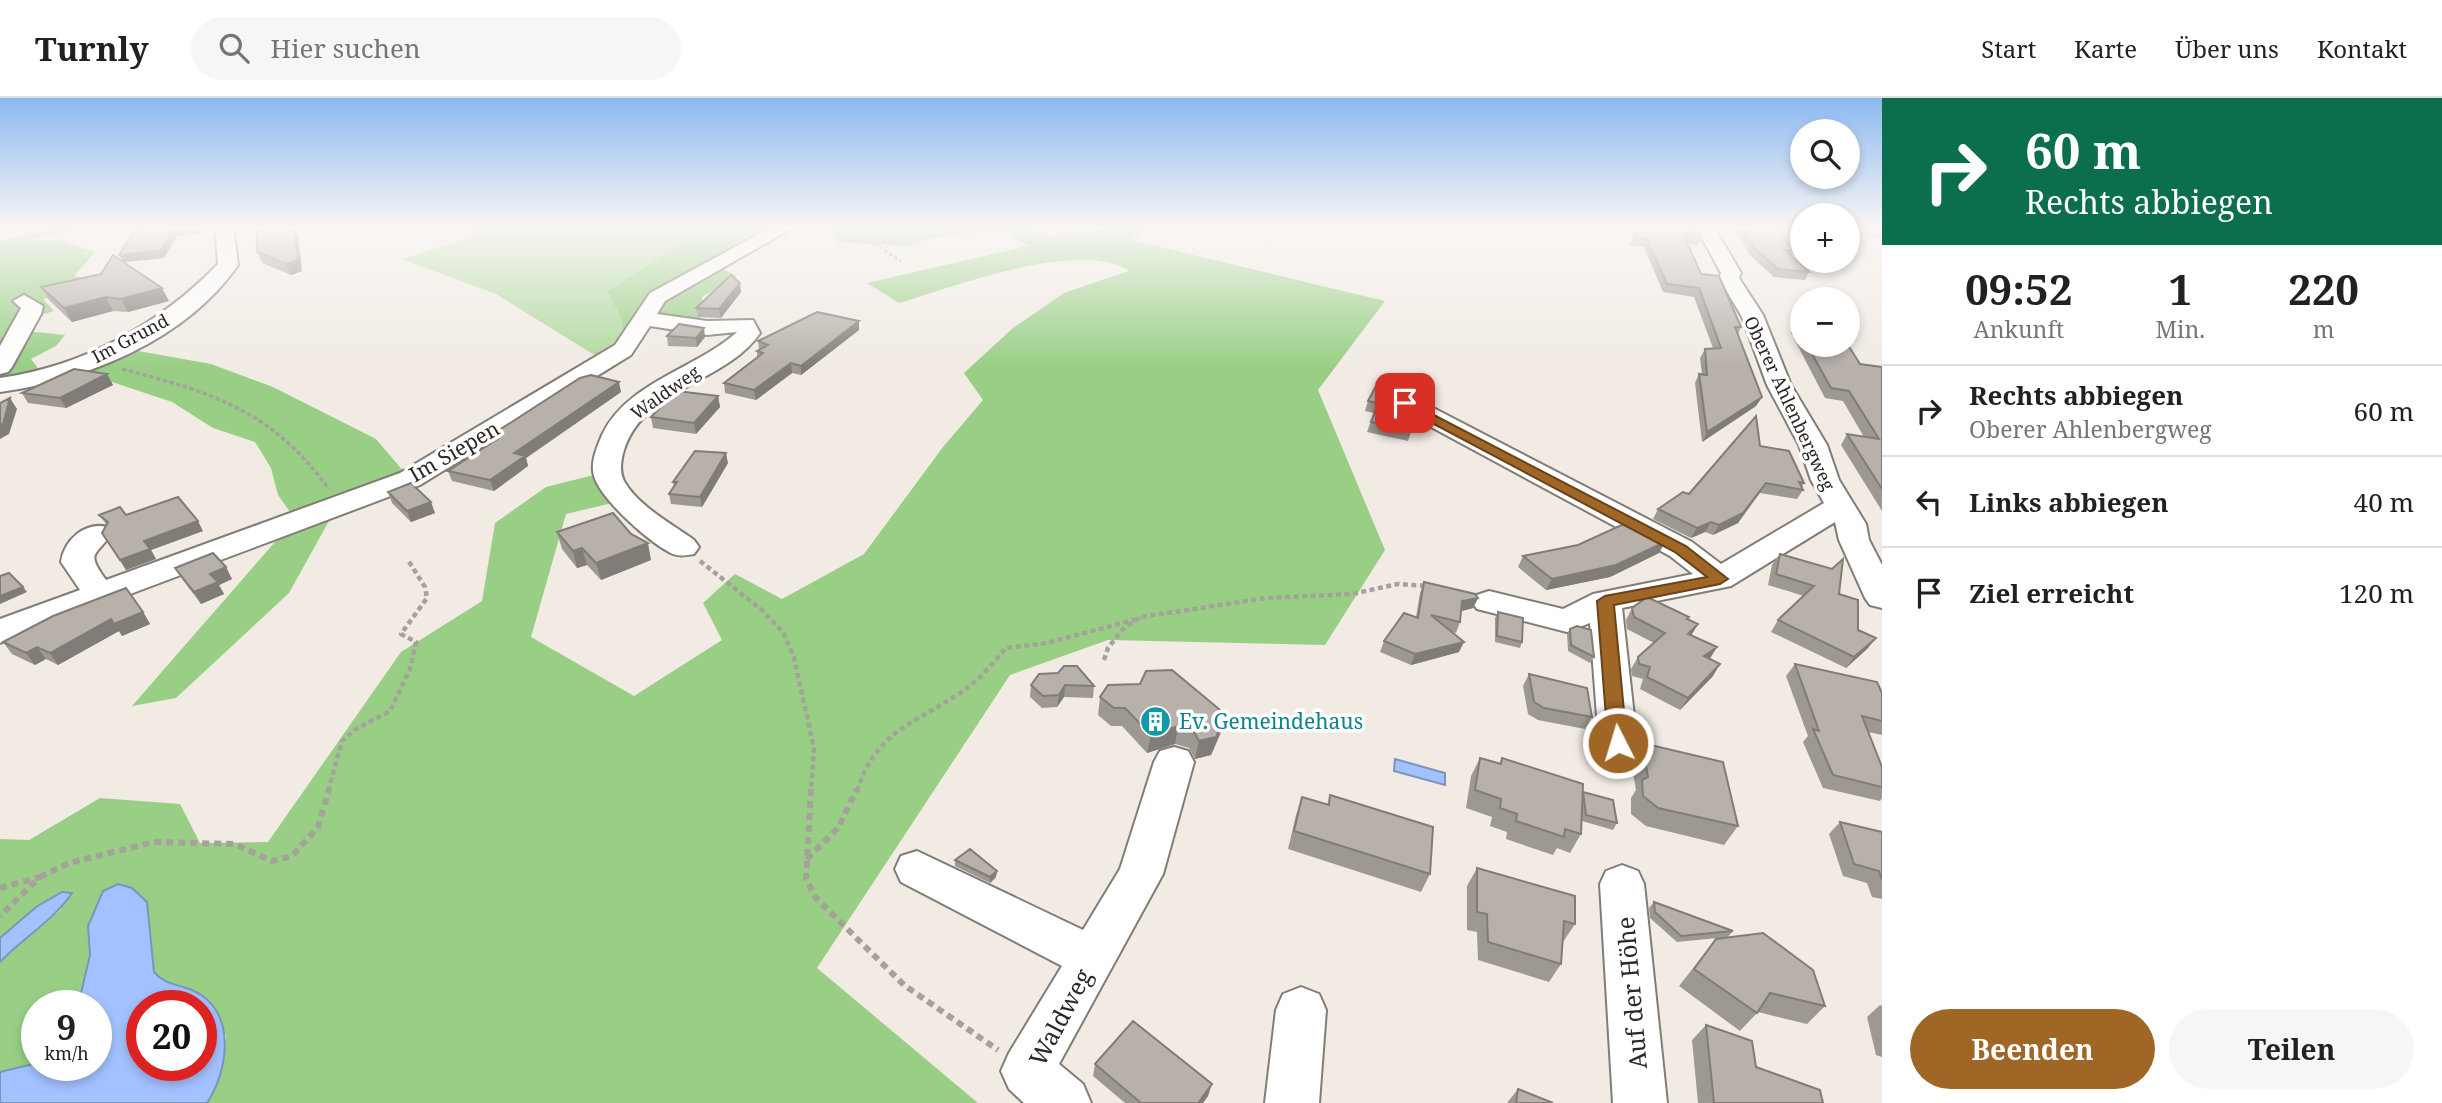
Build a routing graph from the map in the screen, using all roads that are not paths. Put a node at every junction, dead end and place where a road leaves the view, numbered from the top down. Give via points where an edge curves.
1 (220, 274) edge
2 (699, 274) edge
3 (1730, 274) edge
4 (24, 302) dead end
5 (643, 318) junction
6 (4, 382) edge
7 (1405, 403) dead end
8 (1840, 506) junction
9 (97, 533) dead end
10 (683, 547) road end
11 (1720, 579) junction
12 (99, 594) junction
13 (1882, 598) edge
14 (1605, 601) junction
15 (1489, 602) dead end
16 (0, 632) edge
17 (1618, 743) dead end
18 (1174, 762) dead end
19 (917, 869) dead end
20 (1622, 884) dead end
21 (1091, 957) junction
22 (1301, 1010) dead end
23 (1065, 1103) edge
24 (1292, 1103) edge
25 (1640, 1103) edge

1 - 6 street, Im Grund via 186,308 127,343 70,368
2 - 5 street, Im Siepen via 657,297
3 - 8 street, Oberer Ahlenbergweg
4 - 6 street via 32,306 29,320 8,347
5 - 10 street, Waldweg via 708,328 745,325 749,332 728,352 654,396 620,426 611,442 606,472 610,481 625,500
5 - 12 street, Im Siepen via 623,350 410,479
7 - 11 street via 1681,549
8 - 11 street, Oberer Ahlenbergweg
8 - 13 street, Oberer Ahlenbergweg
9 - 12 street via 78,551 76,562
11 - 14 street, Oberer Ahlenbergweg
12 - 16 street, Im Siepen
14 - 15 street, Oberer Ahlenbergweg via 1567,621
14 - 17 street
18 - 21 street, Waldweg via 1141,874
19 - 21 street
20 - 25 street, Auf der Höhe
21 - 23 street, Waldweg via 1027,1071
22 - 24 street

